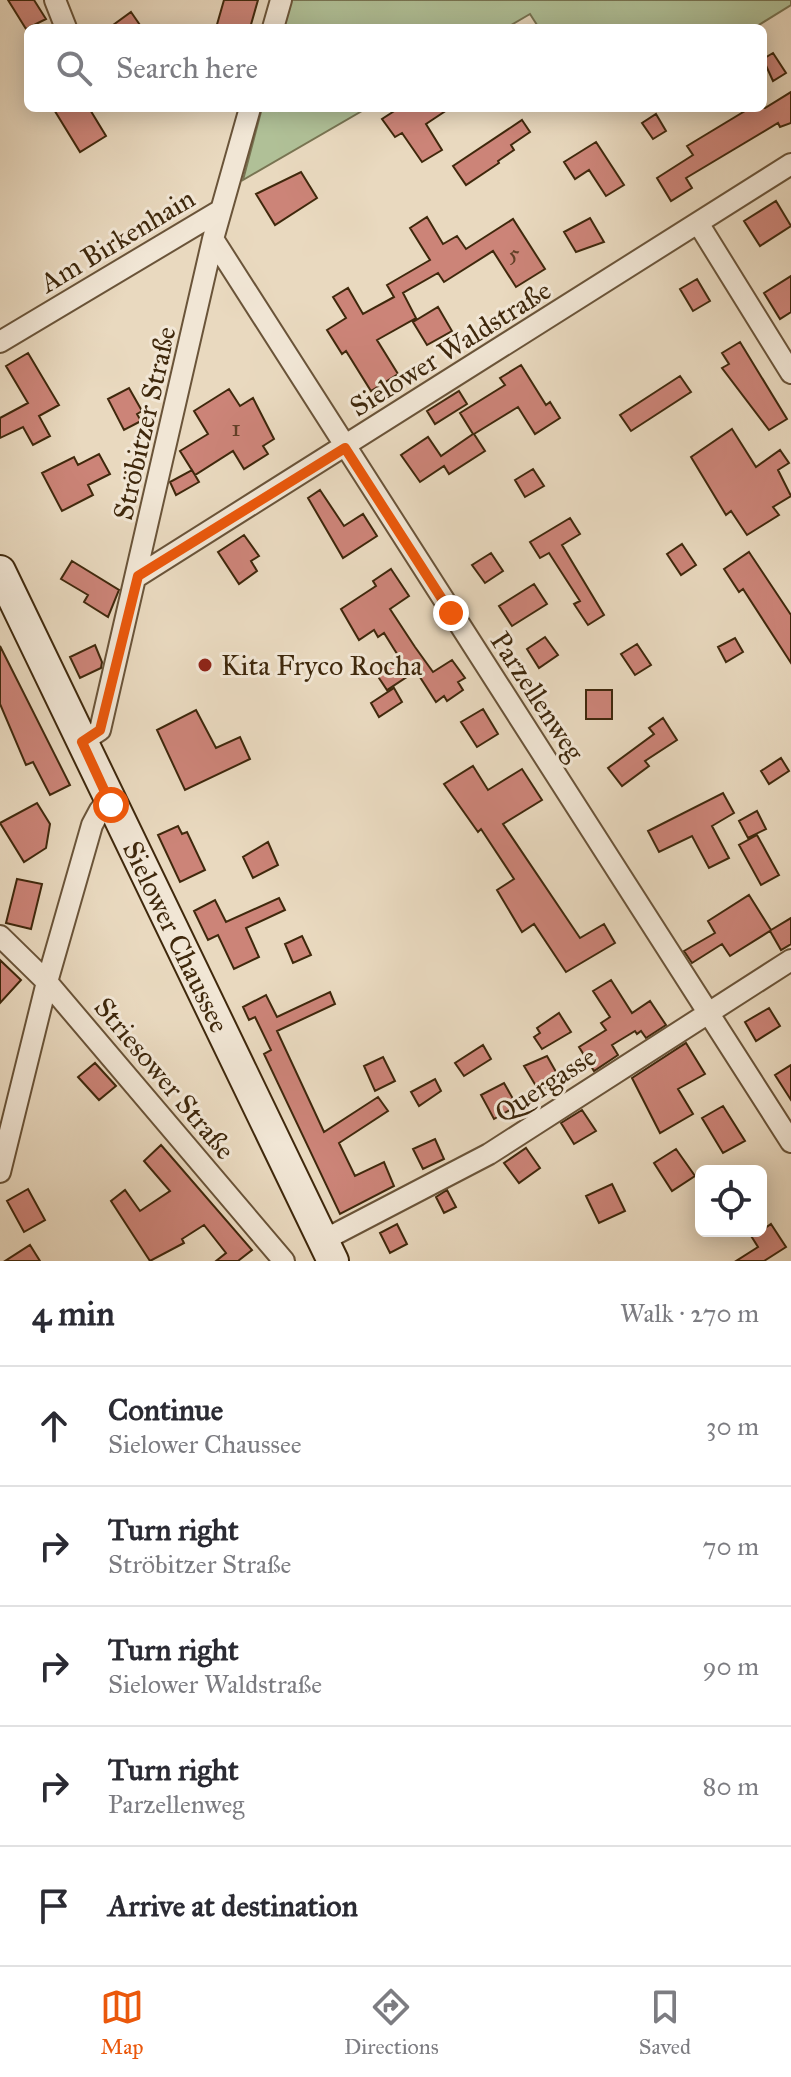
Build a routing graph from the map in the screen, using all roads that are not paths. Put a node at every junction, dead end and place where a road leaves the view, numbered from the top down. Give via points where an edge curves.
1 (55, 0) edge
2 (281, 0) edge
3 (64, 24) edge
4 (274, 24) edge
5 (249, 112) edge
6 (791, 164) edge
7 (221, 210) junction
8 (698, 223) junction
9 (213, 239) junction
10 (0, 342) edge
11 (791, 373) edge
12 (345, 448) junction
13 (0, 571) edge
14 (138, 576) junction
15 (82, 742) junction
16 (111, 805) junction
17 (0, 936) edge
18 (791, 960) edge
19 (47, 982) junction
20 (709, 1011) junction
21 (791, 1142) edge
22 (2, 1158) edge
23 (327, 1251) edge
24 (284, 1261) edge

1 - 3 street
2 - 4 street
5 - 7 street, Ströbitzer Straße
6 - 8 street, Sielower Waldstraße
7 - 9 street, Ströbitzer Straße
7 - 10 street, Am Birkenhain
8 - 11 street
8 - 12 street, Sielower Waldstraße
9 - 12 street, Parzellenweg
9 - 14 street, Ströbitzer Straße
12 - 14 street, Sielower Waldstraße
12 - 20 street, Parzellenweg
13 - 15 main road, Sielower Chaussee
14 - 15 street, Ströbitzer Straße via 100,730
15 - 16 main road, Sielower Chaussee
16 - 19 street via 100,810 92,825
16 - 23 main road, Sielower Chaussee
17 - 19 street, Striesower Straße
18 - 20 street, Quergasse
19 - 22 street
19 - 24 street, Striesower Straße
20 - 21 street, Parzellenweg
20 - 23 street, Quergasse via 489,1154

